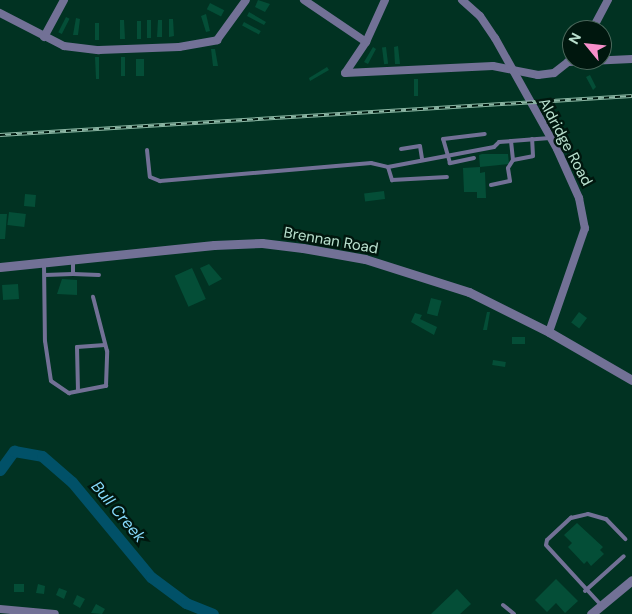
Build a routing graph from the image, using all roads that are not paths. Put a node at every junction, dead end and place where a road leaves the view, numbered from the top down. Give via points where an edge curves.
1 (64, 0) edge
2 (246, 0) edge
3 (385, 0) edge
4 (462, 0) edge
5 (608, 0) edge
6 (309, 1) edge
7 (0, 13) edge
8 (597, 20) edge
9 (44, 37) junction
10 (366, 42) junction
11 (632, 59) edge
12 (612, 60) edge
13 (562, 67) edge
14 (511, 71) junction
15 (485, 134) dead end
16 (550, 138) junction
17 (532, 139) junction
18 (511, 142) junction
19 (401, 149) dead end
20 (146, 150) dead end
21 (446, 154) junction
22 (474, 158) dead end
23 (422, 159) junction
24 (513, 160) junction
25 (388, 167) junction
26 (447, 176) dead end
27 (491, 185) dead end
28 (73, 259) junction
29 (44, 264) junction
30 (0, 267) edge
31 (73, 274) junction
32 (45, 275) junction
33 (100, 275) dead end
34 (93, 297) dead end
35 (549, 332) junction
36 (105, 345) junction
37 (632, 380) edge
38 (78, 391) junction
39 (625, 540) dead end
40 (624, 556) dead end
41 (632, 580) edge
42 (585, 591) junction
43 (503, 605) dead end
44 (601, 605) junction
45 (0, 609) edge
46 (55, 614) edge
47 (514, 614) edge
48 (591, 614) edge

1 - 9 street
2 - 9 street via 217,40 179,48 99,50 64,46
3 - 10 street
4 - 14 street, Aldridge Road via 480,16
5 - 8 street
6 - 10 street
7 - 9 street
10 - 14 street via 346,73 493,66
11 - 12 street
13 - 14 street via 554,73
14 - 16 street, Aldridge Road
15 - 21 lane via 443,139
16 - 17 lane
16 - 35 street, Aldridge Road via 573,182 584,228
17 - 18 lane
17 - 24 lane via 533,156
18 - 21 lane
18 - 24 lane
19 - 23 lane via 420,146
20 - 25 lane via 150,177 160,181 371,163
21 - 22 lane via 450,163
21 - 23 lane
23 - 25 lane
24 - 27 lane via 508,168 510,181
25 - 26 lane via 392,180
28 - 29 street, Brennan Road
28 - 31 lane
28 - 35 street, Brennan Road via 214,245 262,243 303,248 419,274 495,303
29 - 30 street, Brennan Road
29 - 32 lane
31 - 32 lane
31 - 33 lane
32 - 38 lane via 45,341 50,381 69,392
34 - 36 lane
35 - 37 street, Brennan Road
36 - 38 lane via 106,386
36 - 38 lane via 78,347
39 - 42 lane via 606,519 588,514 571,518 546,540 546,546
40 - 42 lane
41 - 44 street
42 - 44 lane
43 - 47 lane
44 - 48 street
45 - 46 street

